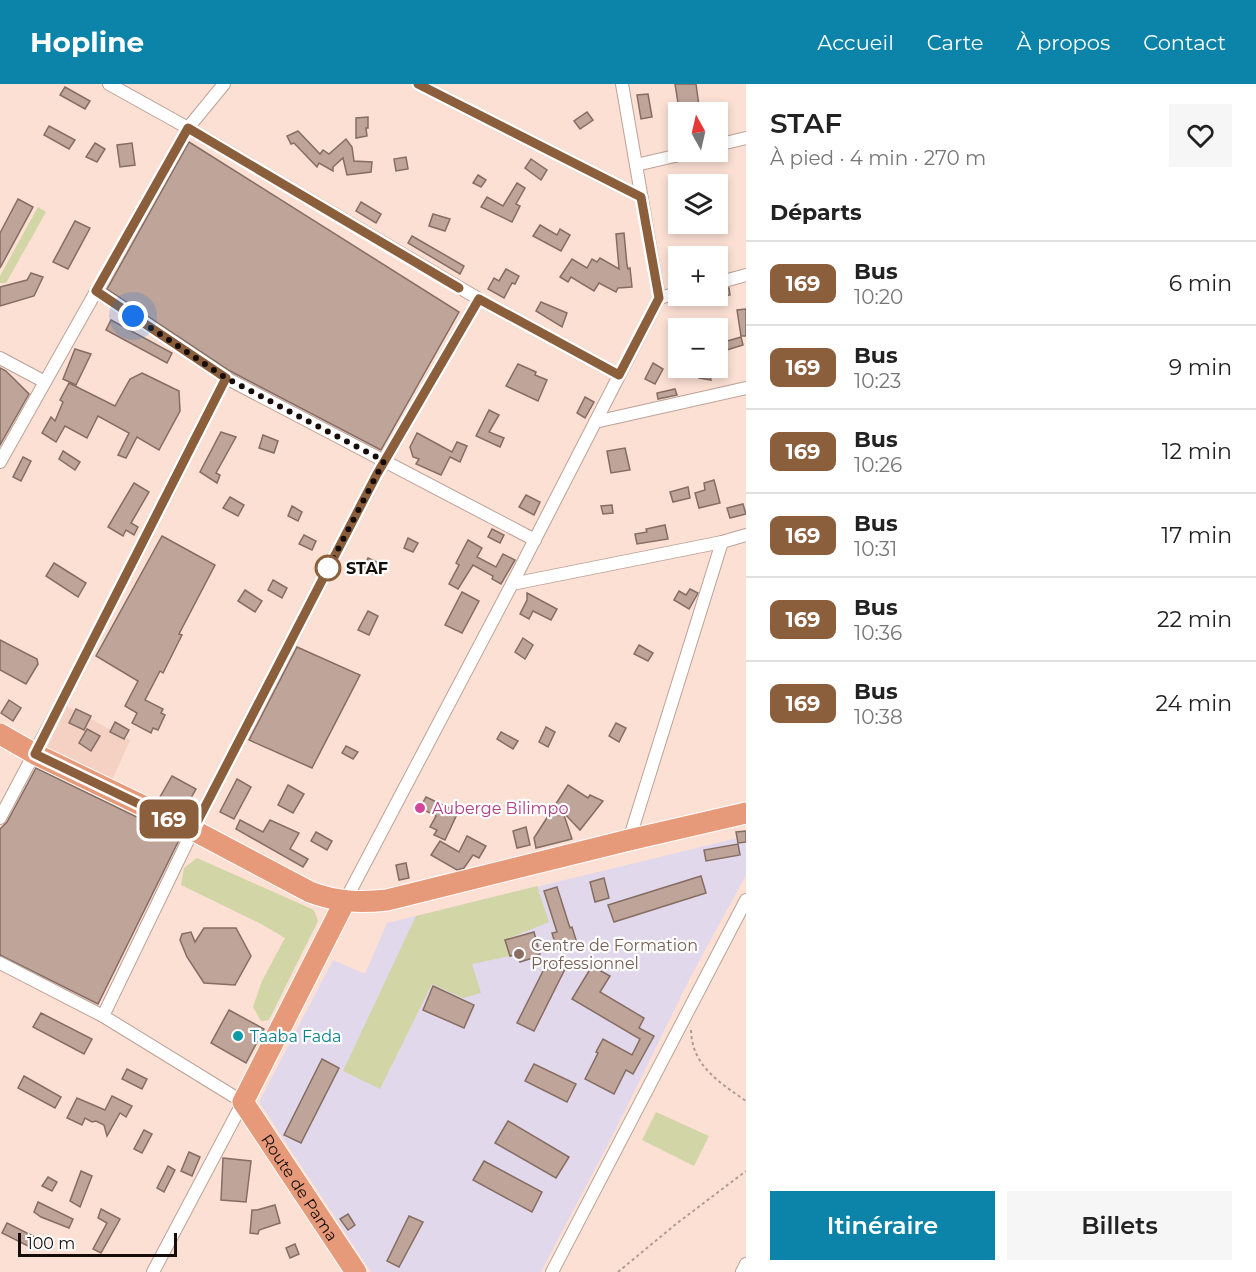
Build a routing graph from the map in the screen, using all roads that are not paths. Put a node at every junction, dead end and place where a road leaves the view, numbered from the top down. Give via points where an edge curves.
1 (109, 84) edge
2 (224, 84) edge
3 (418, 84) edge
4 (622, 84) edge
5 (188, 128) junction
6 (746, 138) edge
7 (728, 142) edge
8 (668, 158) edge
9 (636, 165) junction
10 (641, 197) junction
11 (746, 275) edge
12 (728, 280) edge
13 (96, 291) junction
14 (668, 296) edge
15 (659, 298) junction
16 (479, 299) junction
17 (0, 358) edge
18 (619, 375) junction
19 (226, 378) junction
20 (45, 382) junction
21 (746, 388) edge
22 (596, 422) junction
23 (1, 458) edge
24 (384, 461) junction
25 (746, 535) edge
26 (535, 540) junction
27 (722, 542) junction
28 (513, 584) junction
29 (0, 734) edge
30 (35, 754) junction
31 (746, 813) edge
32 (0, 818) edge
33 (193, 830) junction
34 (629, 840) junction
35 (746, 900) edge
36 (345, 901) junction
37 (0, 963) edge
38 (103, 1016) junction
39 (243, 1102) junction
40 (746, 1264) edge
41 (153, 1272) edge
42 (356, 1272) edge
43 (552, 1272) edge
44 (742, 1272) edge

1 - 5 street
2 - 5 street
3 - 10 street
4 - 9 street
5 - 13 street
5 - 16 street
6 - 7 street
8 - 9 street
9 - 10 street
10 - 15 street
11 - 12 street
13 - 19 street
13 - 20 street
14 - 15 street
15 - 18 street
16 - 18 street
16 - 24 street
17 - 20 street
18 - 22 street
19 - 24 street
19 - 30 street
20 - 23 street
21 - 22 street
22 - 26 street
24 - 26 street
24 - 33 street
25 - 27 street
26 - 28 street
27 - 28 street
27 - 34 street
28 - 36 street
29 - 30 highway
30 - 32 street
30 - 33 highway
31 - 34 highway
33 - 36 highway via 310,892
33 - 38 street
34 - 36 highway via 387,900
35 - 43 street
36 - 39 highway
37 - 38 street
38 - 39 street
39 - 41 street
39 - 42 highway, Route de Pama
40 - 44 street

